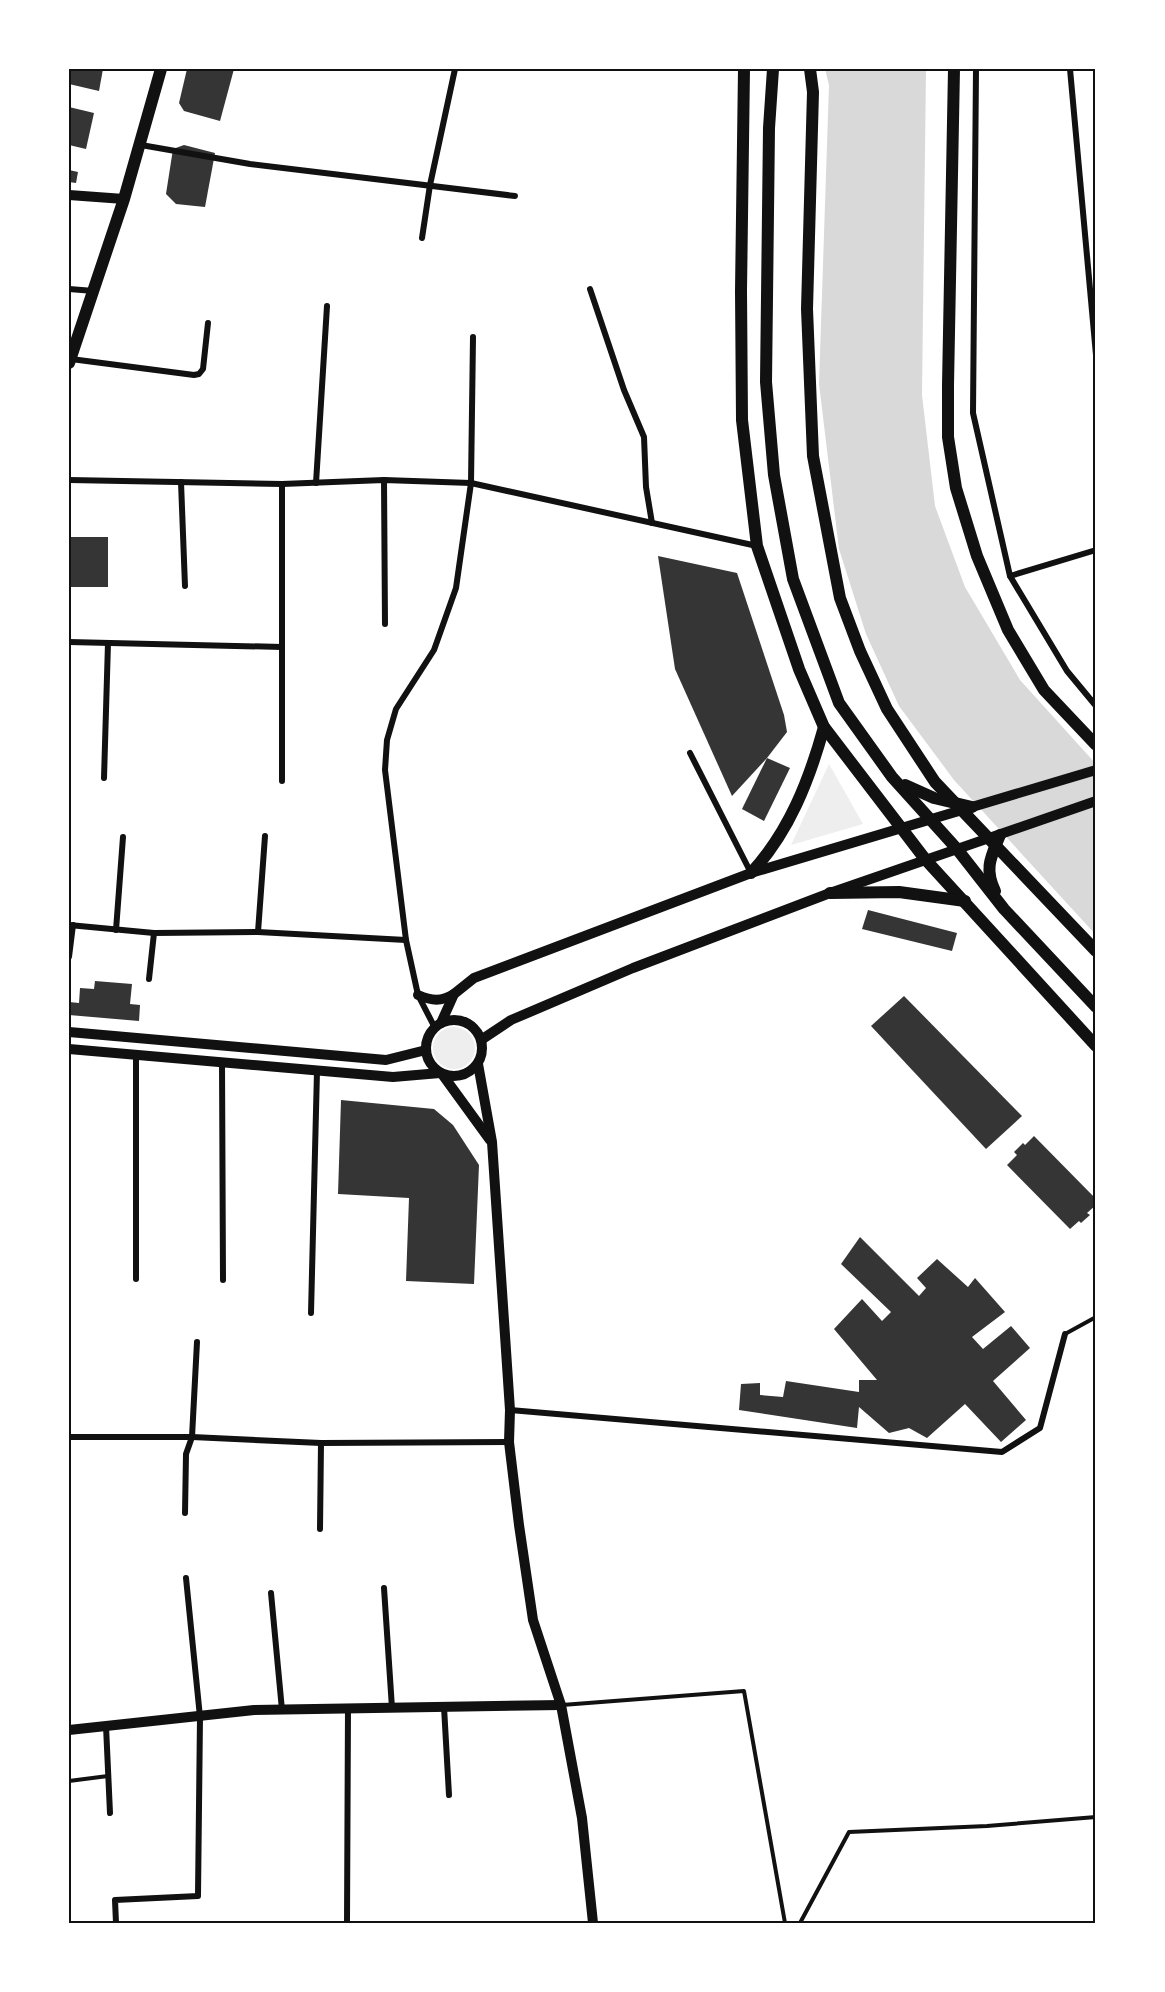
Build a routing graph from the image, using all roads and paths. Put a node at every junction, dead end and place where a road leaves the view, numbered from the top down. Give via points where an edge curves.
1 (161, 69) edge
2 (455, 69) edge
3 (744, 69) edge
4 (773, 69) edge
5 (810, 69) edge
6 (954, 69) edge
7 (976, 69) edge
8 (1070, 69) edge
9 (141, 146) junction
10 (430, 185) junction
11 (69, 195) edge
12 (515, 196) dead end
13 (124, 199) junction
14 (422, 238) dead end
15 (69, 289) edge
16 (590, 289) dead end
17 (94, 291) junction
18 (327, 306) dead end
19 (208, 323) dead end
20 (473, 337) dead end
21 (1096, 355) edge
22 (70, 361) edge
23 (69, 480) edge
24 (384, 480) junction
25 (181, 482) junction
26 (316, 483) junction
27 (471, 483) junction
28 (282, 484) junction
29 (652, 523) junction
30 (758, 546) junction
31 (1096, 550) edge
32 (1010, 576) junction
33 (185, 586) dead end
34 (385, 624) dead end
35 (69, 642) edge
36 (108, 643) junction
37 (282, 647) junction
38 (1096, 706) edge
39 (824, 727) junction
40 (1096, 745) edge
41 (690, 753) dead end
42 (1096, 770) edge
43 (892, 777) junction
44 (104, 778) dead end
45 (282, 781) dead end
46 (1096, 801) edge
47 (972, 807) junction
48 (932, 819) junction
49 (900, 829) junction
50 (1000, 835) junction
51 (265, 836) dead end
52 (123, 837) dead end
53 (957, 849) junction
54 (925, 859) junction
55 (750, 873) junction
56 (830, 893) junction
57 (965, 901) junction
58 (1004, 909) junction
59 (71, 925) edge
60 (116, 930) junction
61 (258, 932) junction
62 (154, 933) junction
63 (406, 940) junction
64 (1096, 951) edge
65 (69, 957) edge
66 (149, 979) dead end
67 (454, 994) junction
68 (418, 995) junction
69 (1096, 1008) edge
70 (438, 1026) junction
71 (69, 1032) edge
72 (481, 1040) junction
73 (1096, 1046) edge
74 (69, 1049) edge
75 (426, 1050) junction
76 (136, 1054) junction
77 (222, 1062) junction
78 (478, 1064) junction
79 (317, 1071) junction
80 (441, 1073) junction
81 (492, 1143) junction
82 (136, 1279) dead end
83 (223, 1280) dead end
84 (310, 1313) dead end
85 (1096, 1317) edge
86 (1065, 1334) joint
87 (197, 1342) dead end
88 (510, 1410) junction
89 (69, 1437) edge
90 (192, 1437) junction
91 (509, 1442) junction
92 (321, 1443) junction
93 (185, 1513) dead end
94 (320, 1529) dead end
95 (186, 1578) dead end
96 (384, 1588) dead end
97 (271, 1593) dead end
98 (561, 1705) junction
99 (444, 1707) junction
100 (348, 1708) junction
101 (392, 1708) junction
102 (282, 1710) junction
103 (200, 1717) junction
104 (106, 1726) junction
105 (69, 1730) edge
106 (109, 1776) junction
107 (69, 1781) edge
108 (449, 1796) dead end
109 (110, 1813) dead end
110 (1096, 1817) edge
111 (116, 1923) edge
112 (347, 1923) edge
113 (593, 1923) edge
114 (785, 1923) edge
115 (800, 1923) edge

1 - 9 main road
2 - 10 street
3 - 30 main road via 742,420
4 - 43 main road via 766,382 774,475 793,579 839,703
5 - 64 main road via 813,92 807,309 813,456 840,598 887,709 935,782
6 - 40 main road via 948,437 956,488 977,556 1008,630 1044,690
7 - 32 street via 973,413
8 - 21 street
9 - 10 street via 250,164
9 - 13 main road
10 - 12 street
10 - 14 street
11 - 13 street
13 - 17 main road
15 - 17 street
16 - 29 street via 644,438
17 - 22 main road
18 - 26 street
19 - 22 street via 203,369 199,374
20 - 27 street
23 - 25 street
24 - 26 street
24 - 27 street
24 - 34 street
25 - 28 street
25 - 33 street
26 - 28 street
27 - 29 street
27 - 63 street via 456,588 434,650 396,709 387,740 385,771
28 - 37 street
29 - 30 street
30 - 39 main road
31 - 32 street
32 - 38 street via 1067,671
35 - 36 street
36 - 37 street
36 - 44 street
37 - 45 street
39 - 49 main road
39 - 55 main road via 792,816 767,856
41 - 55 street
42 - 47 street
43 - 47 main road via 925,795
43 - 48 main road
46 - 50 street
47 - 48 street
48 - 49 street
48 - 53 main road
49 - 54 main road
49 - 55 street
50 - 53 street
50 - 58 main road via 989,863 990,879
51 - 61 street
52 - 60 street
53 - 54 street
53 - 58 main road
54 - 56 street
54 - 57 main road
55 - 67 street via 474,978
56 - 57 main road via 899,892
56 - 72 street via 633,968 511,1020
57 - 73 main road
58 - 69 main road
59 - 60 street
59 - 65 street
60 - 62 street
61 - 62 street
61 - 63 street
62 - 66 street
63 - 68 street
67 - 68 street via 440,1000
67 - 70 street
68 - 70 street
70 - 72 street via 462,1021 474,1028
70 - 75 street via 428,1038
71 - 75 street via 386,1060
72 - 78 street
74 - 76 street
75 - 80 street via 430,1063
76 - 77 street
76 - 82 street
77 - 79 street
77 - 83 street
78 - 80 street via 462,1076
78 - 81 street
79 - 80 street via 393,1077
79 - 84 street
80 - 81 street
81 - 88 street
85 - 86 lane
86 - 88 street via 1040,1428 1002,1452
87 - 90 street
88 - 91 street
89 - 90 street
90 - 92 street
90 - 93 street via 186,1454
91 - 92 street
91 - 98 street via 533,1620
92 - 94 street
95 - 103 street
96 - 101 street
97 - 102 street
98 - 99 street
98 - 113 street via 582,1818
98 - 114 lane via 744,1691
99 - 101 street
99 - 108 street
100 - 101 street
100 - 102 street
100 - 112 street
102 - 103 street
103 - 104 street
103 - 111 street via 198,1896 116,1900
104 - 105 street
104 - 106 street
106 - 107 lane
106 - 109 street
110 - 115 lane via 849,1832

